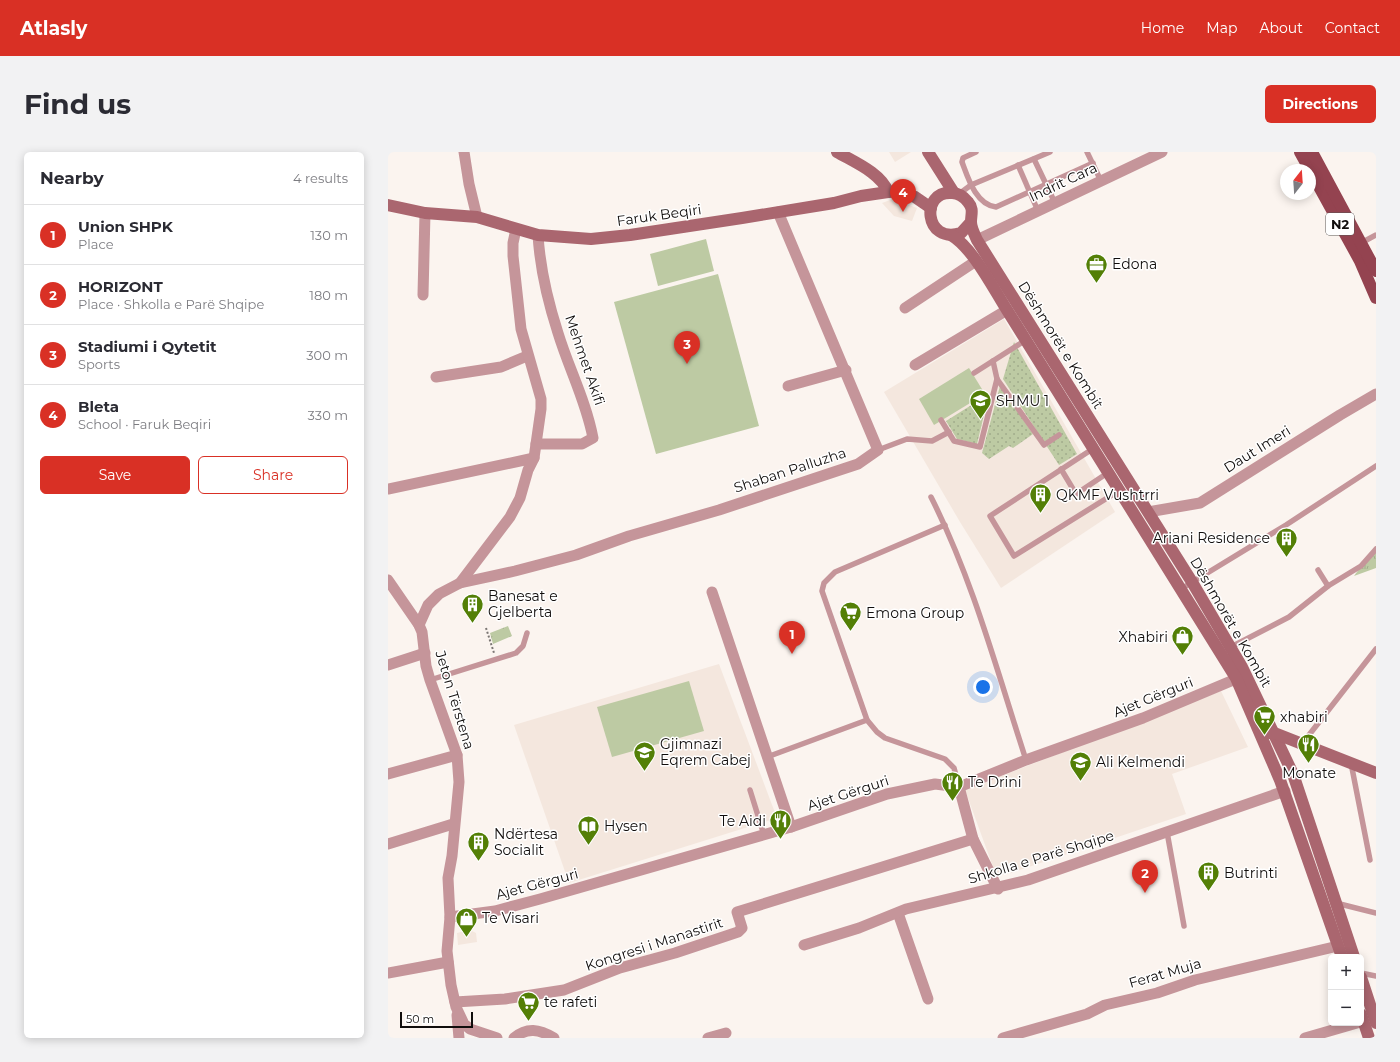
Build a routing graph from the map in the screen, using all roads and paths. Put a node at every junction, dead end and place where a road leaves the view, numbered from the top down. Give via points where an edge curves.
1 (464, 152) edge
2 (837, 152) edge
3 (928, 152) edge
4 (976, 152) edge
5 (1050, 152) edge
6 (1087, 152) edge
7 (1162, 152) edge
8 (1300, 152) edge
9 (1312, 152) edge
10 (1034, 159) junction
11 (1092, 163) junction
12 (1018, 165) junction
13 (871, 173) junction
14 (1101, 181) junction
15 (1046, 184) junction
16 (971, 185) junction
17 (888, 192) junction
18 (1029, 192) junction
19 (872, 194) junction
20 (956, 194) junction
21 (1055, 203) junction
22 (388, 205) edge
23 (931, 208) junction
24 (1038, 211) junction
25 (778, 212) junction
26 (425, 213) junction
27 (477, 217) junction
28 (971, 222) junction
29 (516, 229) junction
30 (538, 234) junction
31 (951, 235) junction
32 (1376, 235) edge
33 (977, 240) junction
34 (1361, 243) junction
35 (976, 262) junction
36 (1376, 271) edge
37 (423, 295) dead end
38 (1376, 298) edge
39 (905, 308) dead end
40 (1007, 310) junction
41 (1023, 324) junction
42 (1026, 340) junction
43 (527, 356) junction
44 (993, 361) junction
45 (915, 365) dead end
46 (846, 370) junction
47 (974, 373) dead end
48 (436, 377) dead end
49 (997, 379) junction
50 (788, 386) dead end
51 (1376, 394) edge
52 (1088, 415) junction
53 (941, 420) dead end
54 (1077, 421) junction
55 (948, 432) junction
56 (1059, 435) dead end
57 (536, 444) junction
58 (1094, 448) junction
59 (878, 450) junction
60 (534, 458) junction
61 (1376, 466) edge
62 (1061, 470) junction
63 (1109, 472) junction
64 (388, 489) edge
65 (1120, 490) junction
66 (931, 497) dead end
67 (1148, 512) junction
68 (945, 525) junction
69 (1376, 549) edge
70 (1318, 570) dead end
71 (388, 580) edge
72 (1192, 582) junction
73 (460, 583) junction
74 (1328, 586) junction
75 (1181, 589) junction
76 (712, 592) dead end
77 (419, 626) junction
78 (486, 628) dead end
79 (527, 633) dead end
80 (1376, 649) edge
81 (1225, 650) junction
82 (425, 653) junction
83 (496, 660) junction
84 (388, 665) edge
85 (1241, 677) junction
86 (430, 680) junction
87 (867, 720) junction
88 (1267, 733) junction
89 (1302, 744) junction
90 (457, 755) junction
91 (767, 757) junction
92 (1026, 760) junction
93 (1351, 763) junction
94 (1376, 773) edge
95 (388, 774) edge
96 (959, 787) junction
97 (750, 790) dead end
98 (1285, 791) junction
99 (454, 824) junction
100 (791, 827) junction
101 (1167, 832) junction
102 (764, 835) junction
103 (973, 839) junction
104 (388, 844) edge
105 (1370, 860) dead end
106 (998, 889) junction
107 (1336, 902) junction
108 (898, 913) junction
109 (1376, 913) edge
110 (450, 917) junction
111 (1184, 926) dead end
112 (804, 944) dead end
113 (1340, 952) edge
114 (1353, 954) edge
115 (448, 962) junction
116 (388, 973) edge
117 (1364, 974) edge
118 (1376, 976) edge
119 (1364, 987) edge
120 (928, 1000) dead end
121 (455, 1005) junction
122 (1376, 1022) edge
123 (1342, 1026) edge
124 (1364, 1026) edge
125 (726, 1033) dead end
126 (459, 1038) edge
127 (497, 1038) edge
128 (514, 1038) edge
129 (554, 1038) edge
130 (708, 1038) edge
131 (1002, 1038) edge
132 (1304, 1038) edge
133 (1369, 1038) edge

1 - 27 street
2 - 13 street
3 - 20 street
4 - 16 lane via 963,158 962,162
5 - 10 lane
6 - 11 lane
7 - 14 street, Indrit Cara
8 - 38 main road, N2 via 1360,261
9 - 34 main road, N2
10 - 12 lane
10 - 15 lane
11 - 14 lane
11 - 15 lane
12 - 16 lane
12 - 18 lane
13 - 17 street via 882,180
13 - 19 street via 876,182
14 - 21 street, Indrit Cara
15 - 18 lane
15 - 21 lane
16 - 18 lane via 984,203 996,207
16 - 20 lane
17 - 19 street, Faruk Beqiri
17 - 23 street, Faruk Beqiri via 898,191 915,197
18 - 24 lane
19 - 25 street, Faruk Beqiri
20 - 23 street via 946,193 939,197
20 - 28 street via 963,197 970,206
21 - 24 street, Indrit Cara
22 - 26 street, Faruk Beqiri
23 - 31 street via 932,224 940,232
24 - 33 street, Indrit Cara
25 - 30 street, Faruk Beqiri via 591,239
25 - 46 street
26 - 27 street, Faruk Beqiri
26 - 37 street
27 - 29 street, Faruk Beqiri
28 - 31 street via 965,230
28 - 33 street, Dëshmorët e Kombit
29 - 30 street, Faruk Beqiri
29 - 43 street via 513,243 517,297
30 - 57 street, Mehmet Akifi via 540,259 558,333 588,415 593,438 582,444
31 - 35 street, Dëshmorët e Kombit
32 - 34 lane
33 - 41 street, Dëshmorët e Kombit
34 - 36 main road, N2
35 - 39 street
35 - 40 street, Dëshmorët e Kombit
40 - 41 street, Dëshmorët e Kombit
40 - 45 street, Dëshmorët e Kombit
41 - 42 street, Dëshmorët e Kombit
41 - 52 street, Dëshmorët e Kombit
42 - 44 lane
42 - 54 street, Dëshmorët e Kombit
43 - 48 street via 501,367
43 - 57 street via 541,399
44 - 47 lane
44 - 49 lane
46 - 50 street
46 - 59 street
49 - 55 lane via 980,447 954,441
49 - 56 lane via 1044,445
51 - 67 street, Daut Imeri via 1200,503
52 - 54 street
52 - 67 street, Dëshmorët e Kombit
53 - 55 lane
54 - 58 street, Dëshmorët e Kombit
55 - 59 lane via 932,441 907,438
57 - 60 street
58 - 62 lane
58 - 63 street, Dëshmorët e Kombit
59 - 73 street, Shaban Palluzha via 858,464 719,510 635,534 576,555 515,572
60 - 64 street
60 - 73 street via 520,498 510,517
61 - 72 lane
62 - 63 lane via 1076,494
62 - 65 lane via 990,516 1014,556
63 - 65 street, Dëshmorët e Kombit
65 - 75 street, Dëshmorët e Kombit
66 - 68 lane
67 - 72 street, Dëshmorët e Kombit
68 - 87 lane via 835,572 822,587
68 - 92 lane via 976,605
69 - 74 lane via 1361,566
70 - 74 lane
71 - 77 street, Jeton Tërstena
72 - 75 lane
72 - 81 street, Dëshmorët e Kombit
73 - 77 street via 439,594 428,606
74 - 81 lane via 1289,618
75 - 81 street, Dëshmorët e Kombit
76 - 91 street
77 - 82 street, Jeton Tërstena
78 - 83 path
79 - 83 lane via 520,650
80 - 89 lane
81 - 85 street, Dëshmorët e Kombit
82 - 84 street
82 - 86 street, Jeton Tërstena
83 - 86 lane
85 - 88 street, Dëshmorët e Kombit
85 - 92 street, Ajet Gërguri via 1143,718
86 - 90 street, Jeton Tërstena
87 - 91 lane
87 - 96 lane via 885,738 945,759 954,768
88 - 89 street
88 - 98 street, Dëshmorët e Kombit
88 - 107 street, Dëshmorët e Kombit via 1294,774
89 - 93 street
90 - 95 street
90 - 99 street, Jeton Tërstena via 459,782
91 - 100 street
92 - 96 street, Ajet Gërguri
93 - 94 street
93 - 105 lane
96 - 100 street, Ajet Gërguri via 935,784 887,794
96 - 103 street
97 - 102 lane
98 - 101 street, Shkolla e Parë Shqipe
98 - 113 street, Dëshmorët e Kombit
99 - 104 street
99 - 110 street, Jeton Tërstena via 448,878
100 - 102 street, Ajet Gërguri
101 - 106 street, Shkolla e Parë Shqipe
101 - 111 lane
102 - 110 street, Ajet Gërguri via 503,909
103 - 106 street
103 - 121 street, Kongresi i Manastirit via 737,912 742,928 738,932 620,968 564,990
106 - 108 street, Shkolla e Parë Shqipe via 906,909
107 - 109 lane
107 - 114 street, Dëshmorët e Kombit
108 - 112 street, Shkolla e Parë Shqipe via 860,928
108 - 120 street
110 - 115 street, Jeton Tërstena
113 - 131 street, Ferat Muja via 1195,980
115 - 116 street
115 - 121 street, Jeton Tërstena
117 - 118 lane
119 - 122 street
121 - 126 street
121 - 127 street, Jeton Tërstena via 459,1017 470,1029
123 - 132 street
124 - 133 street
125 - 130 street
128 - 129 street via 522,1032 537,1030

